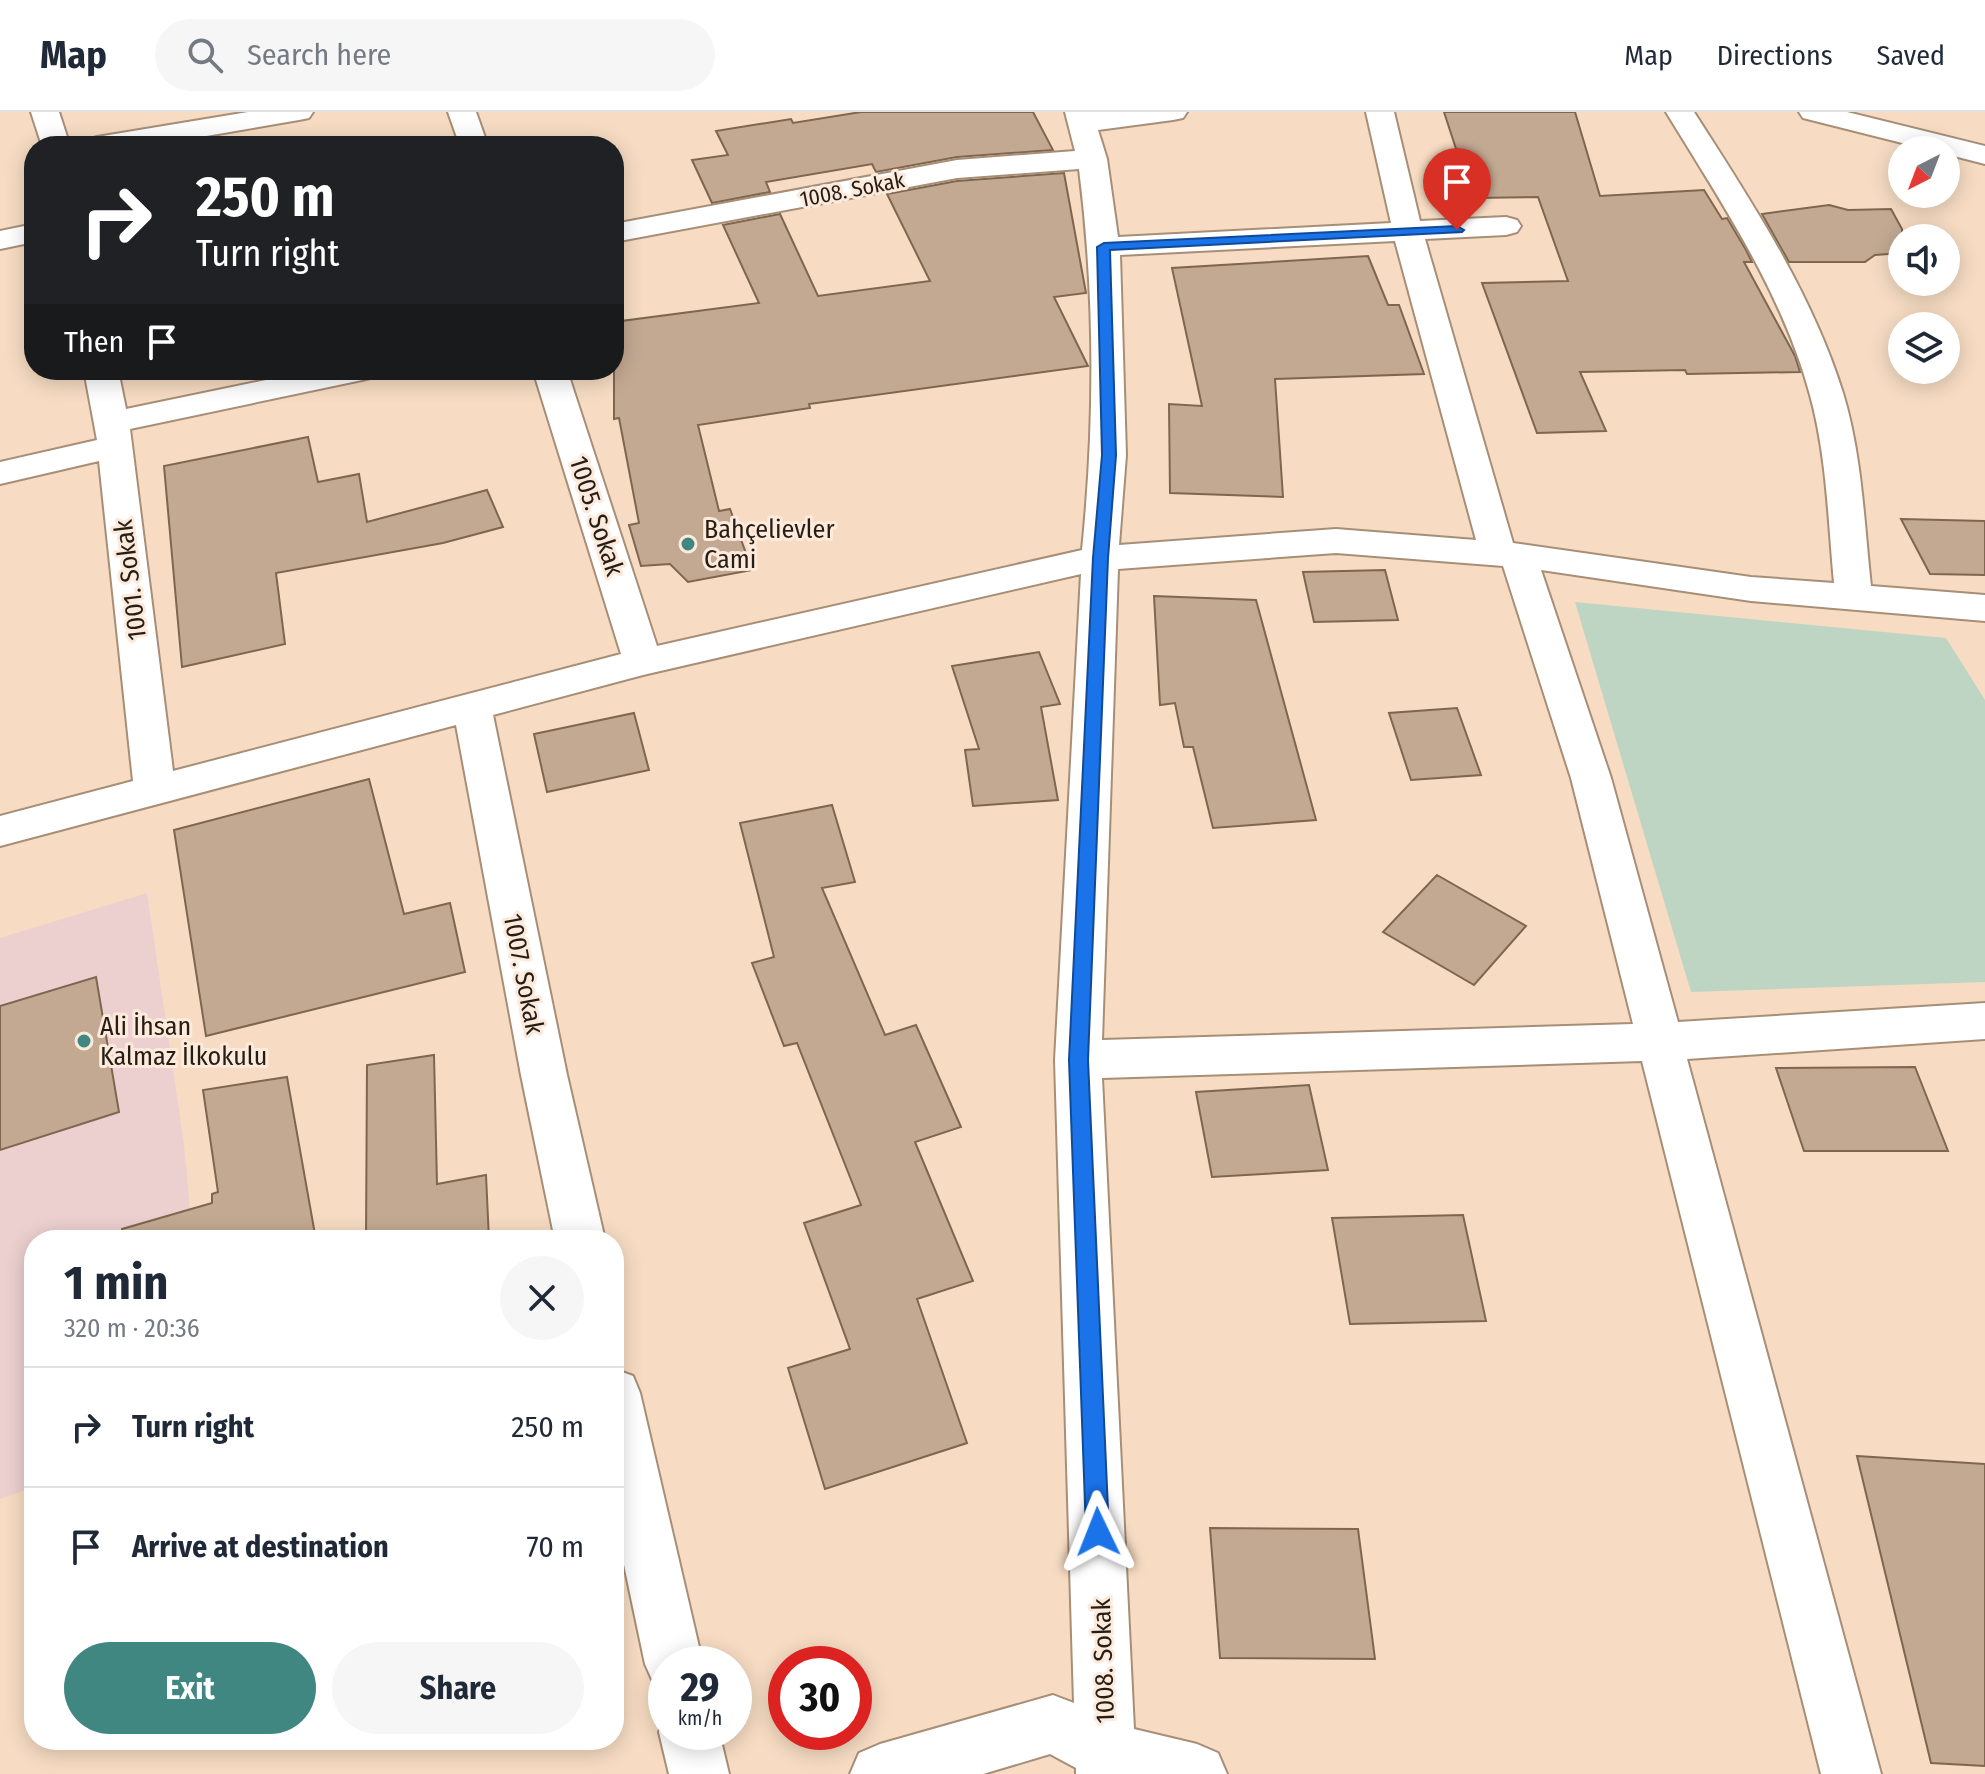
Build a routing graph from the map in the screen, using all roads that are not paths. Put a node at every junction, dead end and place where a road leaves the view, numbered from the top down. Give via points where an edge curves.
1 (45, 112) edge
2 (299, 112) edge
3 (462, 112) edge
4 (1173, 112) edge
5 (1380, 112) edge
6 (1680, 112) edge
7 (1813, 112) edge
8 (1084, 131) edge
9 (53, 136) edge
10 (156, 136) edge
11 (470, 136) edge
12 (1985, 155) edge
13 (1506, 226) dead end
14 (624, 231) edge
15 (1408, 233) junction
16 (24, 235) edge
17 (0, 240) edge
18 (1104, 247) junction
19 (103, 380) edge
20 (323, 380) edge
21 (553, 380) edge
22 (113, 434) junction
23 (0, 473) edge
24 (1508, 554) junction
25 (1100, 558) junction
26 (1854, 597) junction
27 (1985, 608) edge
28 (643, 662) junction
29 (472, 707) junction
30 (155, 791) junction
31 (0, 831) edge
32 (1985, 1021) edge
33 (1662, 1042) junction
34 (1078, 1060) junction
35 (578, 1230) edge
36 (624, 1438) edge
37 (670, 1646) edge
38 (693, 1750) edge
39 (1106, 1763) edge
40 (699, 1774) edge
41 (880, 1774) edge
42 (1197, 1774) edge
43 (1851, 1774) edge

1 - 9 street
2 - 10 street
3 - 11 street
4 - 8 street, 1008. Sokak
5 - 15 street
6 - 26 street via 1773,261 1816,365 1837,438
7 - 12 street
8 - 14 street, 1008. Sokak via 957,169
8 - 18 street, 1008. Sokak
13 - 15 street
15 - 18 street
15 - 24 street
16 - 17 street
18 - 25 street, 1008. Sokak via 1109,455
19 - 22 street, 1001. Sokak
20 - 22 street
21 - 28 street, 1005. Sokak
22 - 23 street
22 - 30 street, 1001. Sokak
24 - 25 street via 1336,541
24 - 26 street via 1751,589
24 - 33 street via 1591,778
25 - 28 street
25 - 34 street, 1008. Sokak
26 - 27 street
28 - 29 street
29 - 30 street
29 - 35 street, 1007. Sokak
30 - 31 street
32 - 33 street
33 - 34 street
33 - 43 street
34 - 39 street, 1008. Sokak
36 - 37 street
38 - 40 street
39 - 41 street via 1053,1724
39 - 42 street

